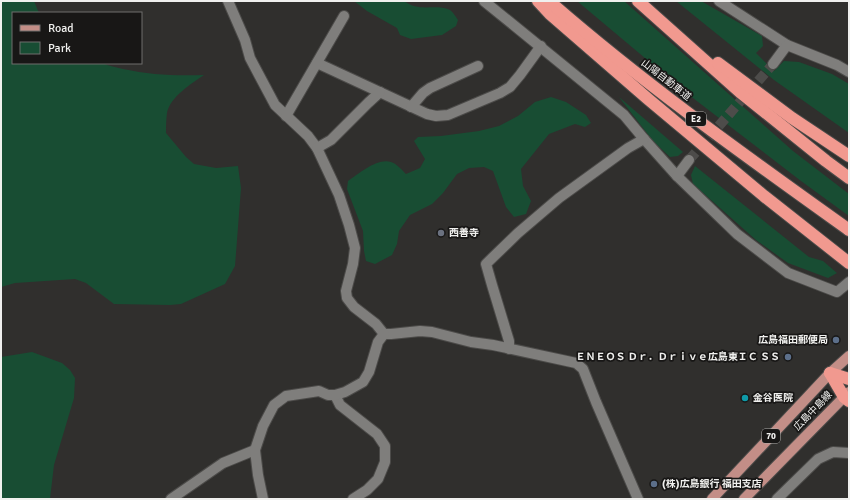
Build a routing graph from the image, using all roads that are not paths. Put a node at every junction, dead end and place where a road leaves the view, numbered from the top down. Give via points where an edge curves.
1 (228, 1) edge
2 (484, 1) edge
3 (538, 1) edge
4 (549, 1) edge
5 (638, 1) edge
6 (719, 1) edge
7 (651, 13) junction
8 (344, 16) dead end
9 (787, 45) junction
10 (541, 46) junction
11 (317, 63) junction
12 (773, 64) tunnel mouth
13 (478, 66) dead end
14 (849, 72) edge
15 (380, 92) junction
16 (411, 107) junction
17 (286, 116) junction
18 (644, 139) junction
19 (317, 148) junction
20 (849, 156) edge
21 (689, 160) tunnel mouth
22 (677, 176) junction
23 (849, 178) edge
24 (849, 230) edge
25 (849, 263) edge
26 (849, 282) edge
27 (384, 334) junction
28 (509, 348) junction
29 (849, 356) edge
30 (830, 373) junction
31 (849, 379) edge
32 (335, 395) junction
33 (847, 397) edge
34 (255, 450) junction
35 (849, 453) edge
36 (171, 499) edge
37 (263, 499) edge
38 (353, 499) edge
39 (638, 499) edge
40 (712, 499) edge
41 (744, 499) edge
42 (777, 499) edge

1 - 17 street via 250,58 266,90 275,105
2 - 10 street
3 - 25 highway via 648,99
4 - 24 highway, 山陽自動車道 / E2 via 706,127
5 - 7 highway
6 - 9 street
7 - 20 highway via 792,118
7 - 23 highway via 740,92
8 - 11 street
9 - 12 street
9 - 14 street
10 - 16 street via 510,87 500,93 448,114 436,116
10 - 18 street via 624,115
11 - 15 street
11 - 17 street
13 - 16 street via 430,88
15 - 16 street
15 - 19 street via 331,140
17 - 19 street
18 - 22 street
18 - 28 street via 559,198 486,264
19 - 27 street via 339,195 355,248 346,290 347,298
21 - 22 street
22 - 26 street via 737,234 788,273 837,292
27 - 28 street via 432,332
27 - 32 street via 378,342 369,372 363,382
28 - 39 street via 576,363 583,369
29 - 30 main road, 広島中島線 / 70
30 - 31 highway
30 - 33 highway
30 - 40 main road, 広島中島線 / 70
32 - 34 street via 319,391 286,396 274,405
32 - 38 street via 340,405 377,434 385,446 385,462 378,479
33 - 41 main road, 広島中島線 / 70
34 - 36 street via 223,463
34 - 37 street
35 - 42 street via 833,452 818,459

